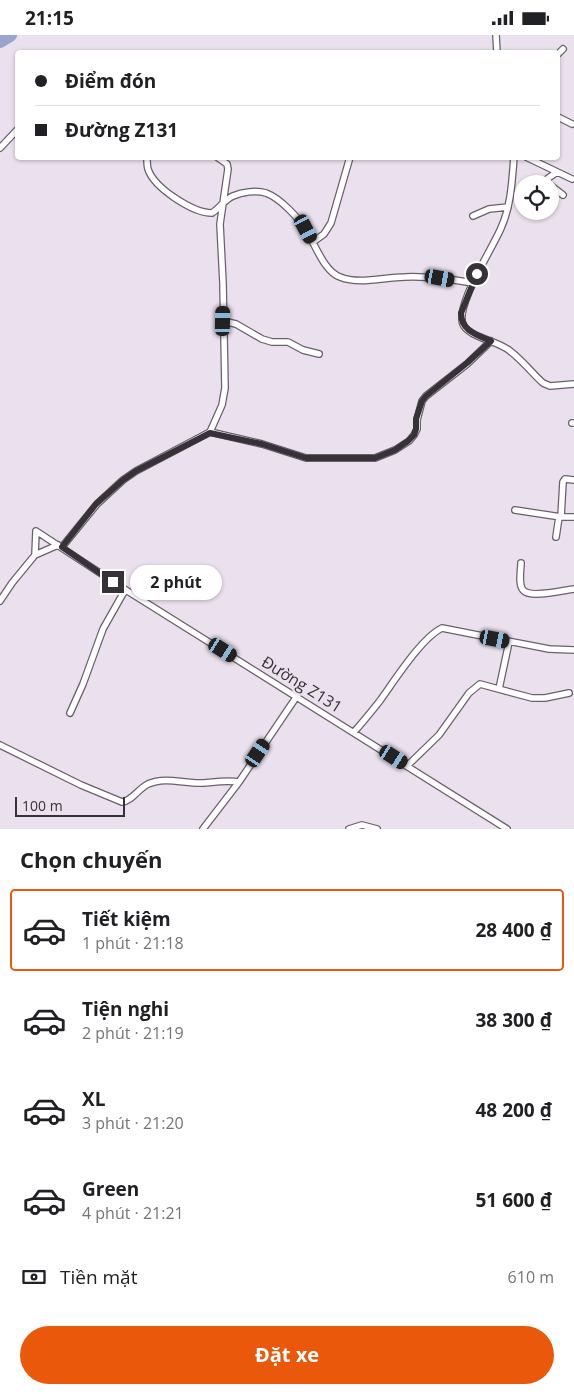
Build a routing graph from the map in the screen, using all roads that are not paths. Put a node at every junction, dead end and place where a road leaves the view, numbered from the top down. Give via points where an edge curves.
1 (496, 35) edge
2 (563, 49) dead end
3 (498, 50) edge
4 (560, 52) edge
5 (560, 118) edge
6 (572, 123) dead end
7 (15, 132) edge
8 (0, 148) edge
9 (147, 160) edge
10 (220, 160) edge
11 (349, 160) edge
12 (514, 160) edge
13 (532, 160) edge
14 (557, 172) junction
15 (553, 175) edge
16 (572, 179) dead end
17 (559, 192) edge
18 (563, 195) dead end
19 (223, 203) junction
20 (508, 207) junction
21 (473, 216) dead end
22 (313, 242) junction
23 (473, 283) junction
24 (223, 321) junction
25 (491, 341) junction
26 (319, 354) dead end
27 (574, 384) edge
28 (210, 433) junction
29 (574, 480) edge
30 (515, 510) dead end
31 (560, 517) junction
32 (574, 517) edge
33 (556, 537) dead end
34 (60, 546) junction
35 (35, 555) junction
36 (521, 563) dead end
37 (574, 589) edge
38 (125, 590) junction
39 (0, 601) edge
40 (509, 642) junction
41 (574, 650) edge
42 (499, 689) junction
43 (569, 693) dead end
44 (297, 696) junction
45 (70, 713) dead end
46 (354, 733) junction
47 (0, 745) edge
48 (407, 766) junction
49 (238, 782) junction
50 (203, 829) edge
51 (349, 829) edge
52 (377, 829) edge
53 (507, 829) edge

1 - 3 street
2 - 4 street
5 - 6 street
7 - 8 street
9 - 19 street via 151,175 173,197 205,213 212,213
10 - 19 street via 228,167
11 - 22 street via 331,223
12 - 20 street
13 - 14 street
14 - 15 street
14 - 16 street
17 - 18 street
19 - 22 street via 244,193 265,193 297,217
19 - 24 street via 220,223
20 - 21 street via 489,209
20 - 23 street via 501,229
22 - 23 street via 335,274 347,279 440,278
23 - 25 street via 461,321 467,329
24 - 26 street via 236,324 262,339 288,342
24 - 28 street via 225,388 222,405
25 - 27 street via 510,351 543,383 550,386
25 - 28 street via 426,396 416,419 416,429 408,441 375,458 306,458
28 - 34 street via 123,480 96,504
29 - 31 street via 565,479 563,482
30 - 31 street
31 - 32 street
31 - 33 street
34 - 35 street
34 - 35 street, Đường Z131 via 36,531
34 - 38 street, Đường Z131
35 - 39 street
36 - 37 street via 521,585 527,593 549,594
38 - 44 street, Đường Z131
38 - 45 street via 103,629
40 - 41 street
40 - 42 street
40 - 46 street via 439,630 408,663
42 - 43 street via 532,698
42 - 48 street via 484,684 476,686 438,735
44 - 46 street, Đường Z131
44 - 49 street
46 - 48 street, Đường Z131
47 - 49 street via 122,802 149,784 163,780
48 - 53 street, Đường Z131
49 - 50 street
51 - 52 street via 362,825

